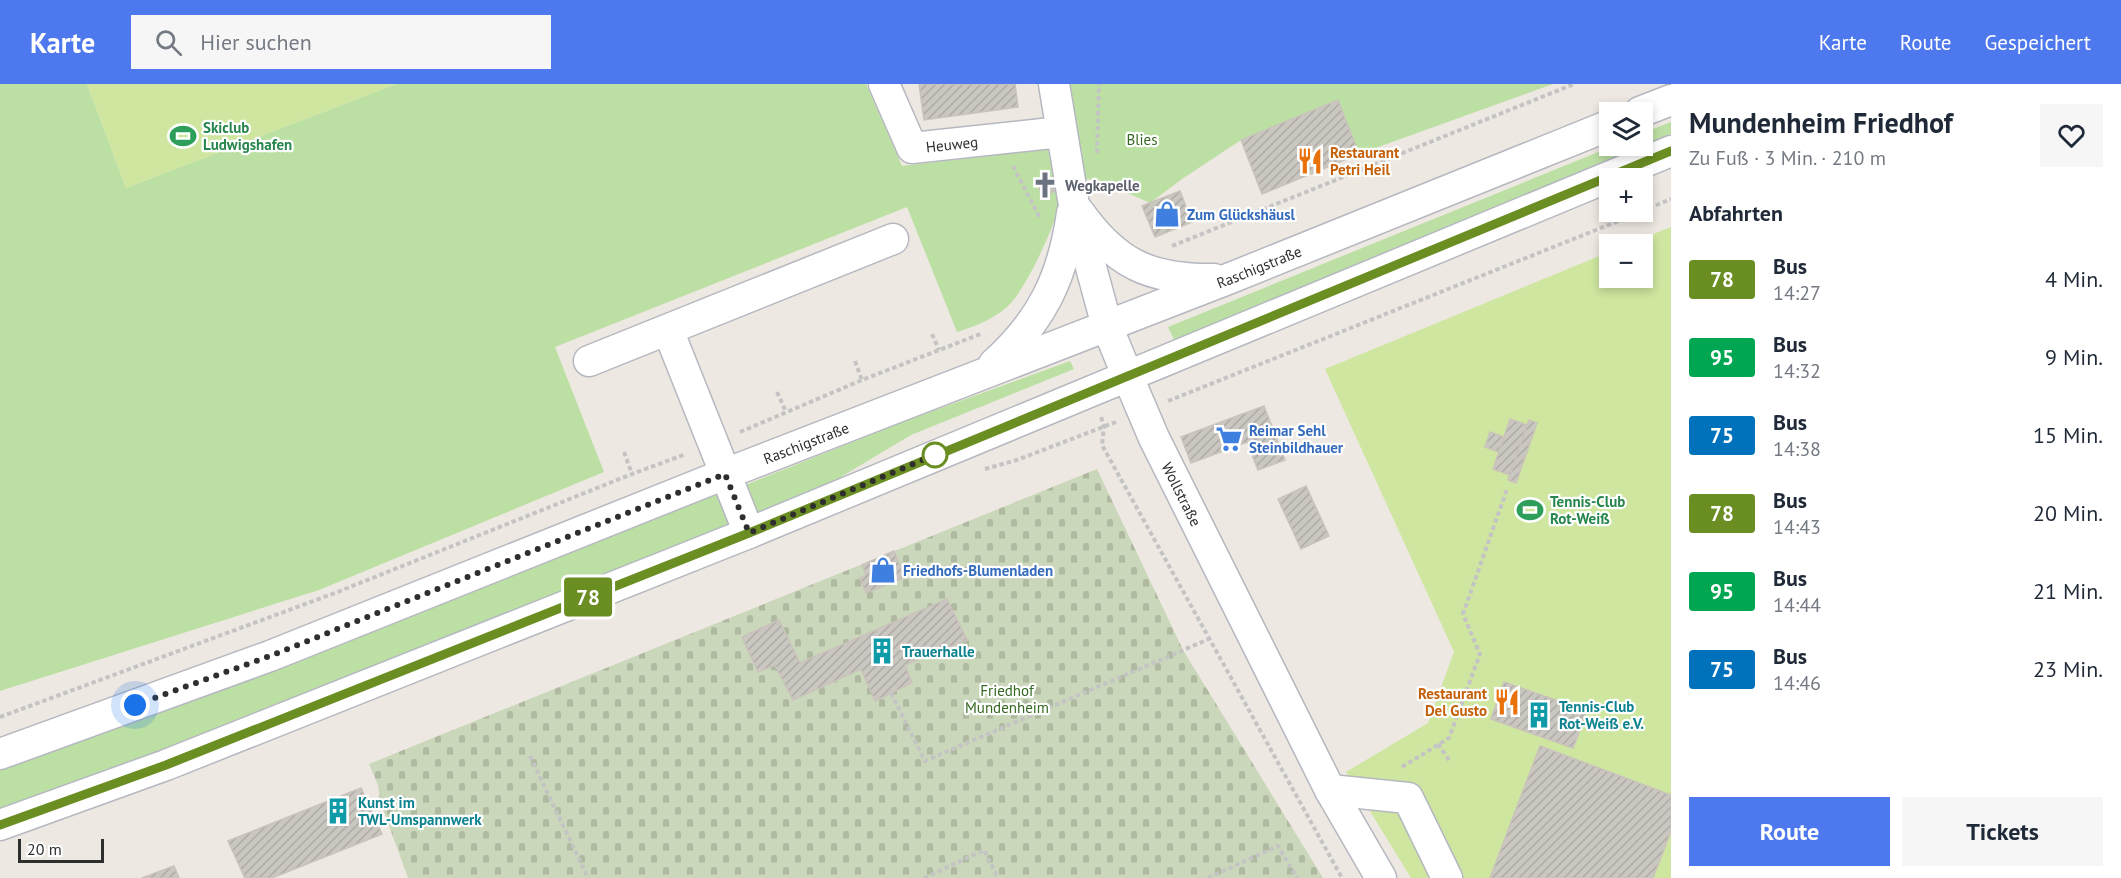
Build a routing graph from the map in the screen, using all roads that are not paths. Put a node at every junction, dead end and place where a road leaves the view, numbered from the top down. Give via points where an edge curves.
1 (884, 84) edge
2 (1054, 84) edge
3 (1671, 100) edge
4 (1653, 107) edge
5 (1599, 129) edge
6 (1061, 132) junction
7 (1671, 151) edge
8 (1074, 205) junction
9 (893, 238) dead end
10 (1228, 279) junction
11 (1107, 326) junction
12 (668, 330) junction
13 (589, 361) dead end
14 (983, 374) junction
15 (1128, 377) junction
16 (725, 474) junction
17 (749, 533) junction
18 (0, 754) edge
19 (1330, 790) junction
20 (0, 825) edge
21 (1381, 878) edge
22 (1447, 878) edge

1 - 6 street, Heuweg via 912,148
2 - 6 street, Wollstraße
3 - 4 street
5 - 10 street, Raschigstraße
6 - 8 street, Wollstraße
7 - 15 street
8 - 10 street via 1095,234 1141,269 1182,279
8 - 11 street, Wollstraße
8 - 14 street via 1068,241 1047,298 1017,343
9 - 12 street
10 - 11 street, Raschigstraße
11 - 14 street, Raschigstraße
11 - 15 street, Wollstraße
12 - 13 street
12 - 16 street
14 - 16 street, Raschigstraße
15 - 17 street
15 - 19 street, Wollstraße via 1154,438
16 - 17 street
16 - 18 street, Raschigstraße via 270,656
17 - 20 street via 166,765
19 - 21 street, Wollstraße
19 - 22 street via 1408,798

